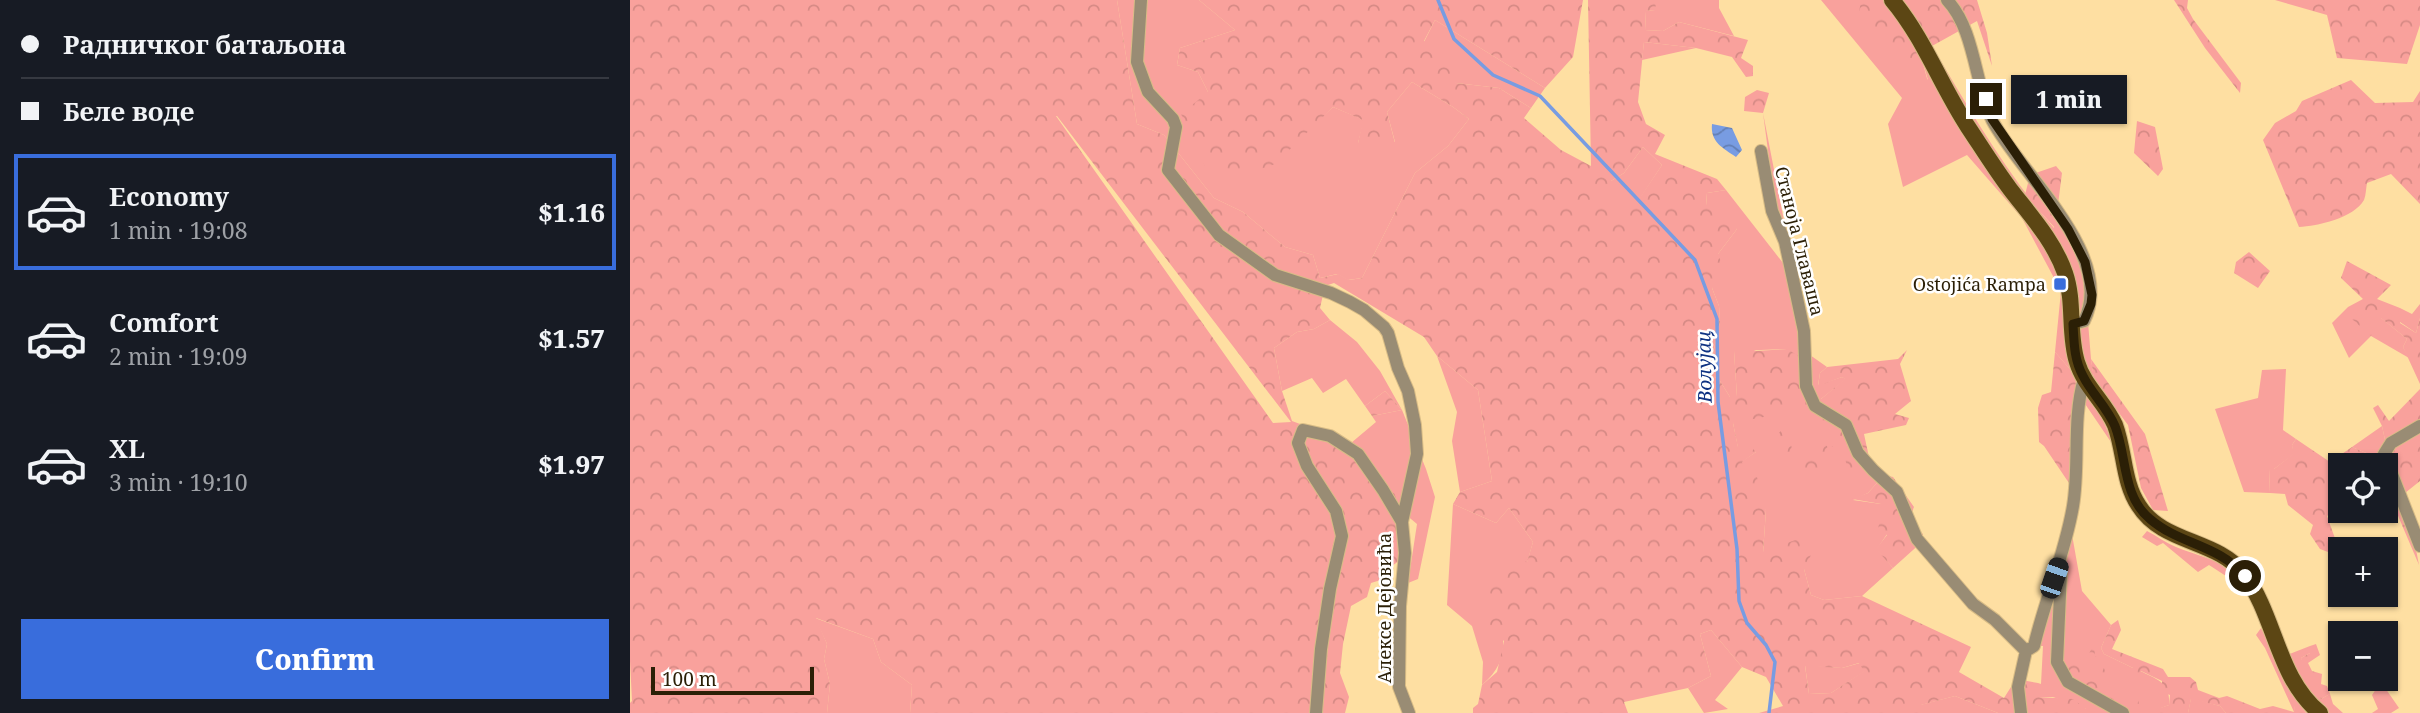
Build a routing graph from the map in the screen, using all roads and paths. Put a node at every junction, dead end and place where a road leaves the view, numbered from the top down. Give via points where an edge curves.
1 (1141, 0) edge
2 (1892, 0) edge
3 (1947, 0) edge
4 (1761, 152) dead end
5 (2073, 324) junction
6 (2084, 379) junction
7 (2420, 426) edge
8 (1402, 522) junction
9 (2420, 546) edge
10 (2061, 558) junction
11 (2025, 651) junction
12 (1316, 713) edge
13 (1409, 713) edge
14 (2021, 713) edge
15 (2123, 713) edge
16 (2320, 713) edge

1 - 8 street via 1137,62 1148,92 1176,127 1168,170 1219,235 1275,275 1357,306 1388,333 1408,391 1416,444 1413,481
2 - 5 main road via 1990,160 2052,244 2065,273
3 - 5 street via 1966,34 1992,119 2068,229 2085,262 2091,304 2084,321
4 - 11 street, Станоја Главаша via 1804,331 1806,386 1815,406 1846,425 1858,453 1897,492 1917,539 1973,604
5 - 6 main road via 2075,354
6 - 10 street via 2077,481
6 - 16 main road via 2115,427 2138,505 2161,528 2236,565 2251,586 2295,684
7 - 9 street via 2391,443 2384,454
8 - 12 street, Алексе Дејовића via 1358,454 1330,436 1303,430 1298,443 1336,511 1342,536 1321,649
8 - 13 street, Алексе Дејовића via 1405,553 1399,687
10 - 11 street via 2034,646
10 - 15 street via 2057,662 2068,682
11 - 14 street via 2018,687

